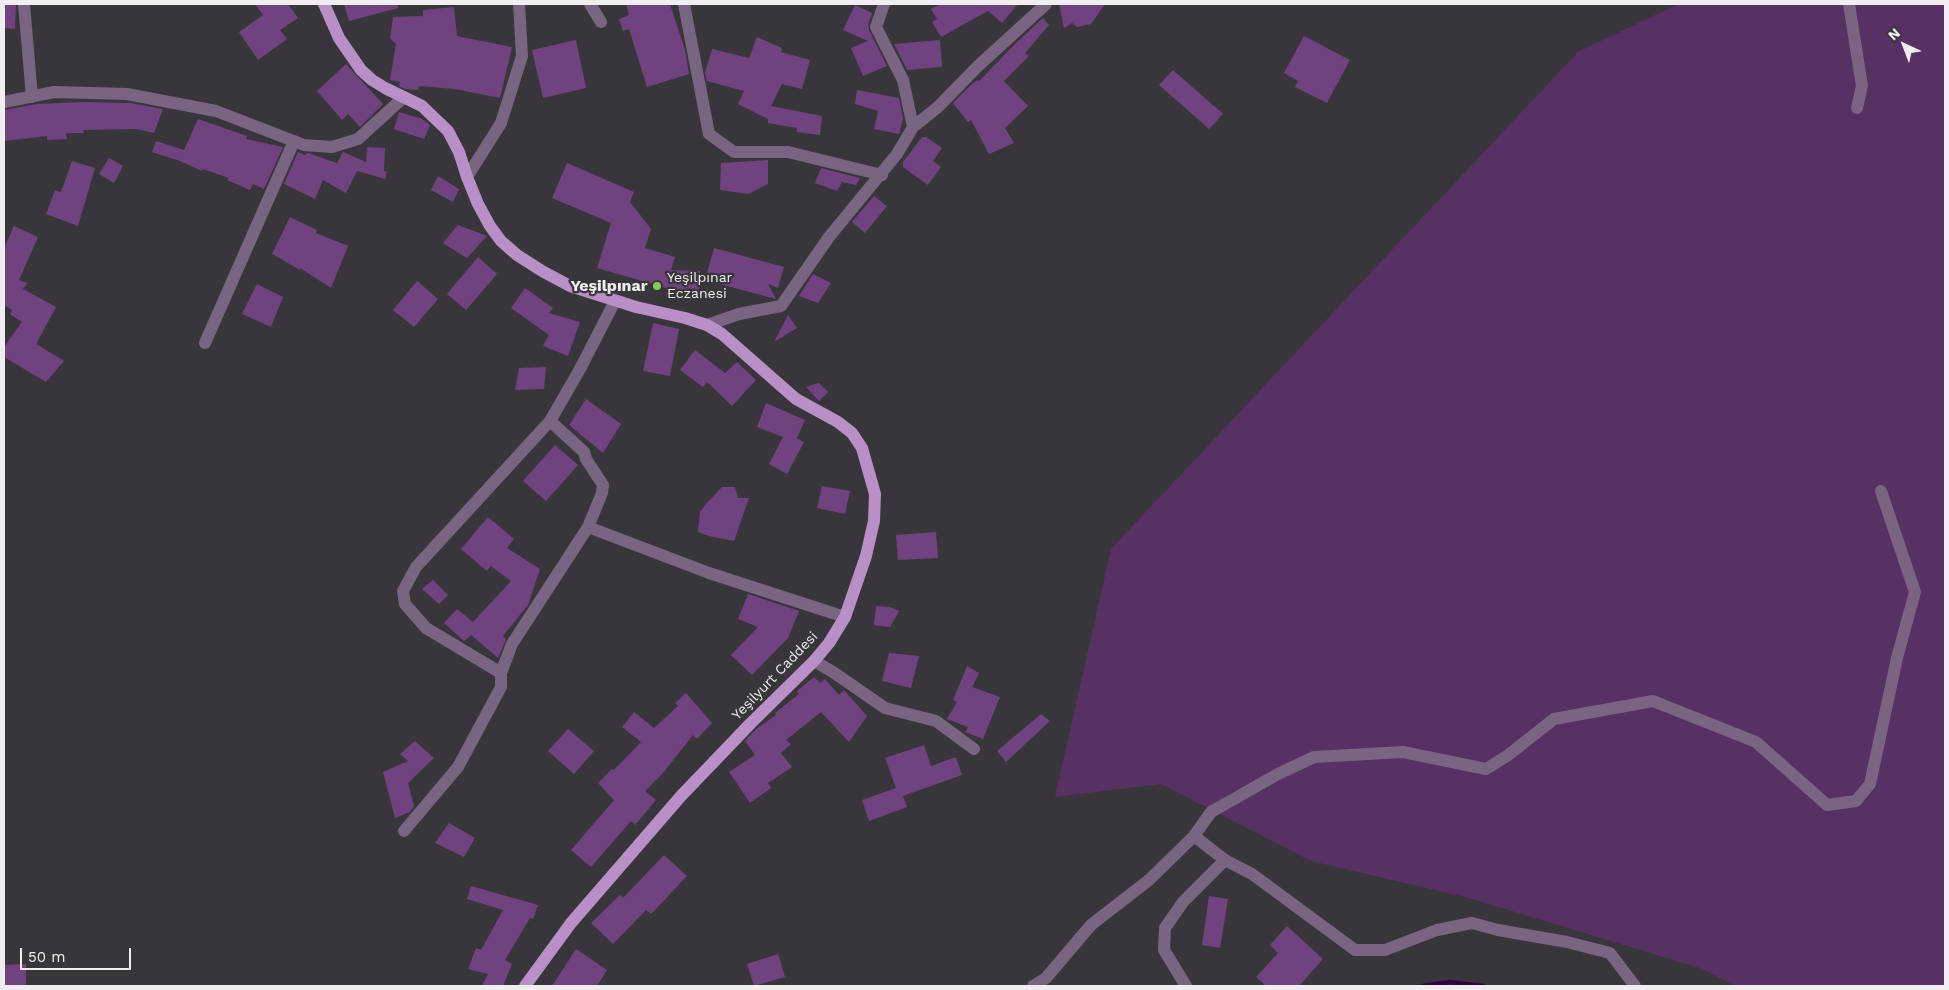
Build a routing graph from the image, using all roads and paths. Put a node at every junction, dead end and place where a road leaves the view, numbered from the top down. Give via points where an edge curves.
1 (24, 4) edge
2 (324, 4) edge
3 (519, 4) edge
4 (590, 4) edge
5 (684, 4) edge
6 (884, 4) edge
7 (1046, 4) edge
8 (1849, 4) edge
9 (601, 22) dead end
10 (32, 97) junction
11 (404, 97) junction
12 (4, 102) edge
13 (1857, 108) dead end
14 (913, 128) junction
15 (294, 141) junction
16 (882, 175) junction
17 (467, 177) junction
18 (615, 301) junction
19 (707, 325) junction
20 (205, 343) dead end
21 (550, 421) junction
22 (1881, 491) dead end
23 (588, 527) junction
24 (845, 617) junction
25 (814, 661) junction
26 (501, 673) junction
27 (974, 749) dead end
28 (404, 831) dead end
29 (1194, 836) junction
30 (1225, 860) junction
31 (525, 986) edge
32 (1033, 986) edge
33 (1186, 986) edge
34 (1636, 986) edge

1 - 10 street
2 - 11 main road, Yeşilyurt Caddesi via 339,38 360,70
3 - 17 street via 522,56 501,123
4 - 9 street
5 - 16 street via 709,134 734,152 788,152
6 - 14 street via 876,27 903,80
7 - 14 street
8 - 13 street via 1862,86
10 - 12 street
10 - 15 street via 54,92 127,94 216,111
11 - 15 street via 358,139 332,147
11 - 17 main road, Yeşilyurt Caddesi via 422,106 448,132
14 - 16 street
15 - 20 street
16 - 19 street via 829,237 781,306 739,314
17 - 18 main road, Yeşilyurt Caddesi via 500,241 542,271 570,286
18 - 19 main road, Yeşilyurt Caddesi
18 - 21 street
19 - 24 main road, Yeşilyurt Caddesi via 722,334 796,398 852,432 862,448 875,494 874,522
21 - 23 street via 584,452 603,485
21 - 26 street via 416,567 403,591 405,604 426,628
22 - 29 street via 1915,592 1870,784 1856,801 1827,805 1756,742 1653,701 1554,719 1486,770 1403,752 1314,757 1211,812
23 - 24 street via 709,573
23 - 26 street via 512,644
24 - 25 main road, Yeşilyurt Caddesi
25 - 27 street via 885,708 936,721
25 - 31 main road, Yeşilyurt Caddesi via 681,796 571,923
26 - 28 street via 501,687 458,767
29 - 30 street
29 - 32 street via 1149,880 1091,925 1046,978
30 - 33 street via 1183,902 1165,928 1164,950
30 - 34 street via 1252,874 1355,950 1385,950 1437,930 1472,923 1610,953

